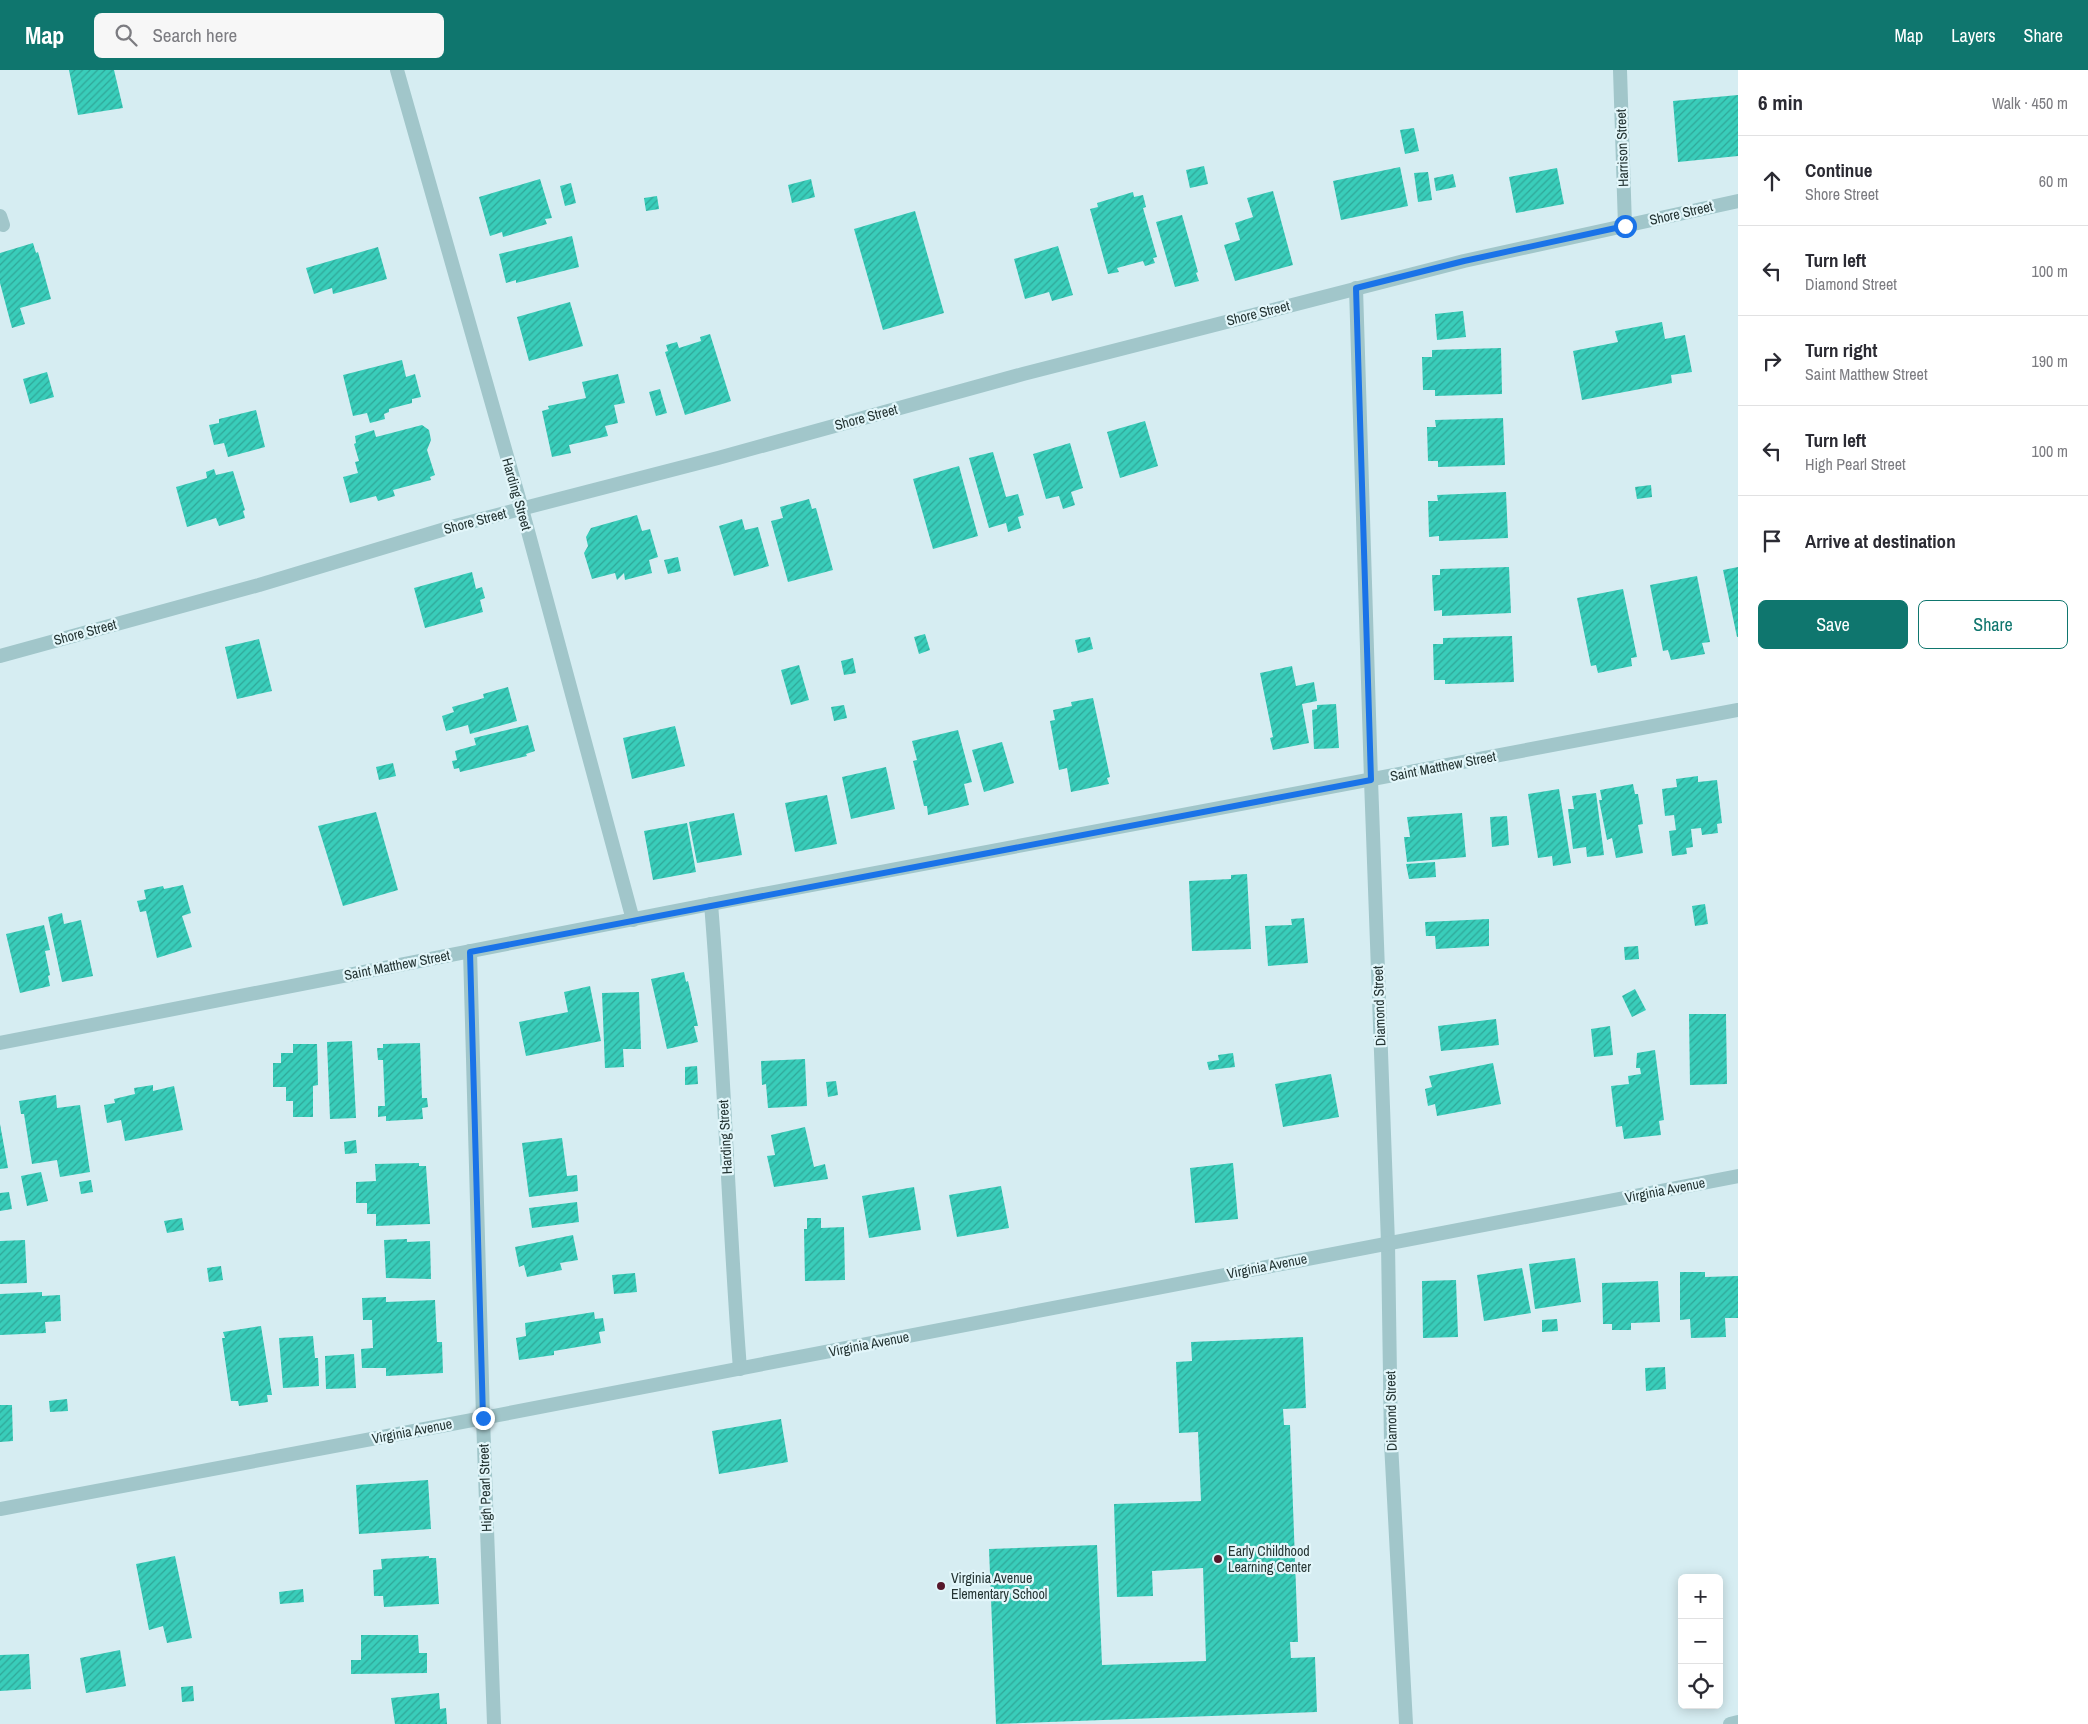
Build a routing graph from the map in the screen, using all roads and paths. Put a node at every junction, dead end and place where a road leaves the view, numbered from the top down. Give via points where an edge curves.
1 (397, 70) edge
2 (1620, 70) edge
3 (1738, 201) edge
4 (1625, 226) junction
5 (1356, 288) junction
6 (522, 509) junction
7 (0, 656) edge
8 (1738, 710) edge
9 (1371, 780) junction
10 (711, 904) junction
11 (633, 920) junction
12 (470, 952) junction
13 (0, 1043) edge
14 (1738, 1176) edge
15 (1388, 1243) junction
16 (740, 1369) junction
17 (483, 1418) junction
18 (0, 1509) edge
19 (1738, 1722) edge
20 (494, 1724) edge
21 (1406, 1724) edge
22 (1730, 1724) edge

1 - 6 street, Harding Street
2 - 4 street, Harrison Street
3 - 4 street, Shore Street
4 - 5 street, Shore Street
5 - 6 street, Shore Street
5 - 9 street, Diamond Street
6 - 7 street, Shore Street
6 - 11 street, Harding Street
8 - 9 street, Saint Matthew Street
9 - 10 street, Saint Matthew Street
9 - 15 street, Diamond Street
10 - 11 street, Saint Matthew Street
10 - 16 street, Harding Street
11 - 12 street, Saint Matthew Street
12 - 13 street, Saint Matthew Street
12 - 17 street, High Pearl Street
14 - 15 street, Virginia Avenue
15 - 16 street, Virginia Avenue
15 - 21 street, Diamond Street via 1391,1443
16 - 17 street, Virginia Avenue
17 - 18 street, Virginia Avenue
17 - 20 street, High Pearl Street
19 - 22 street

